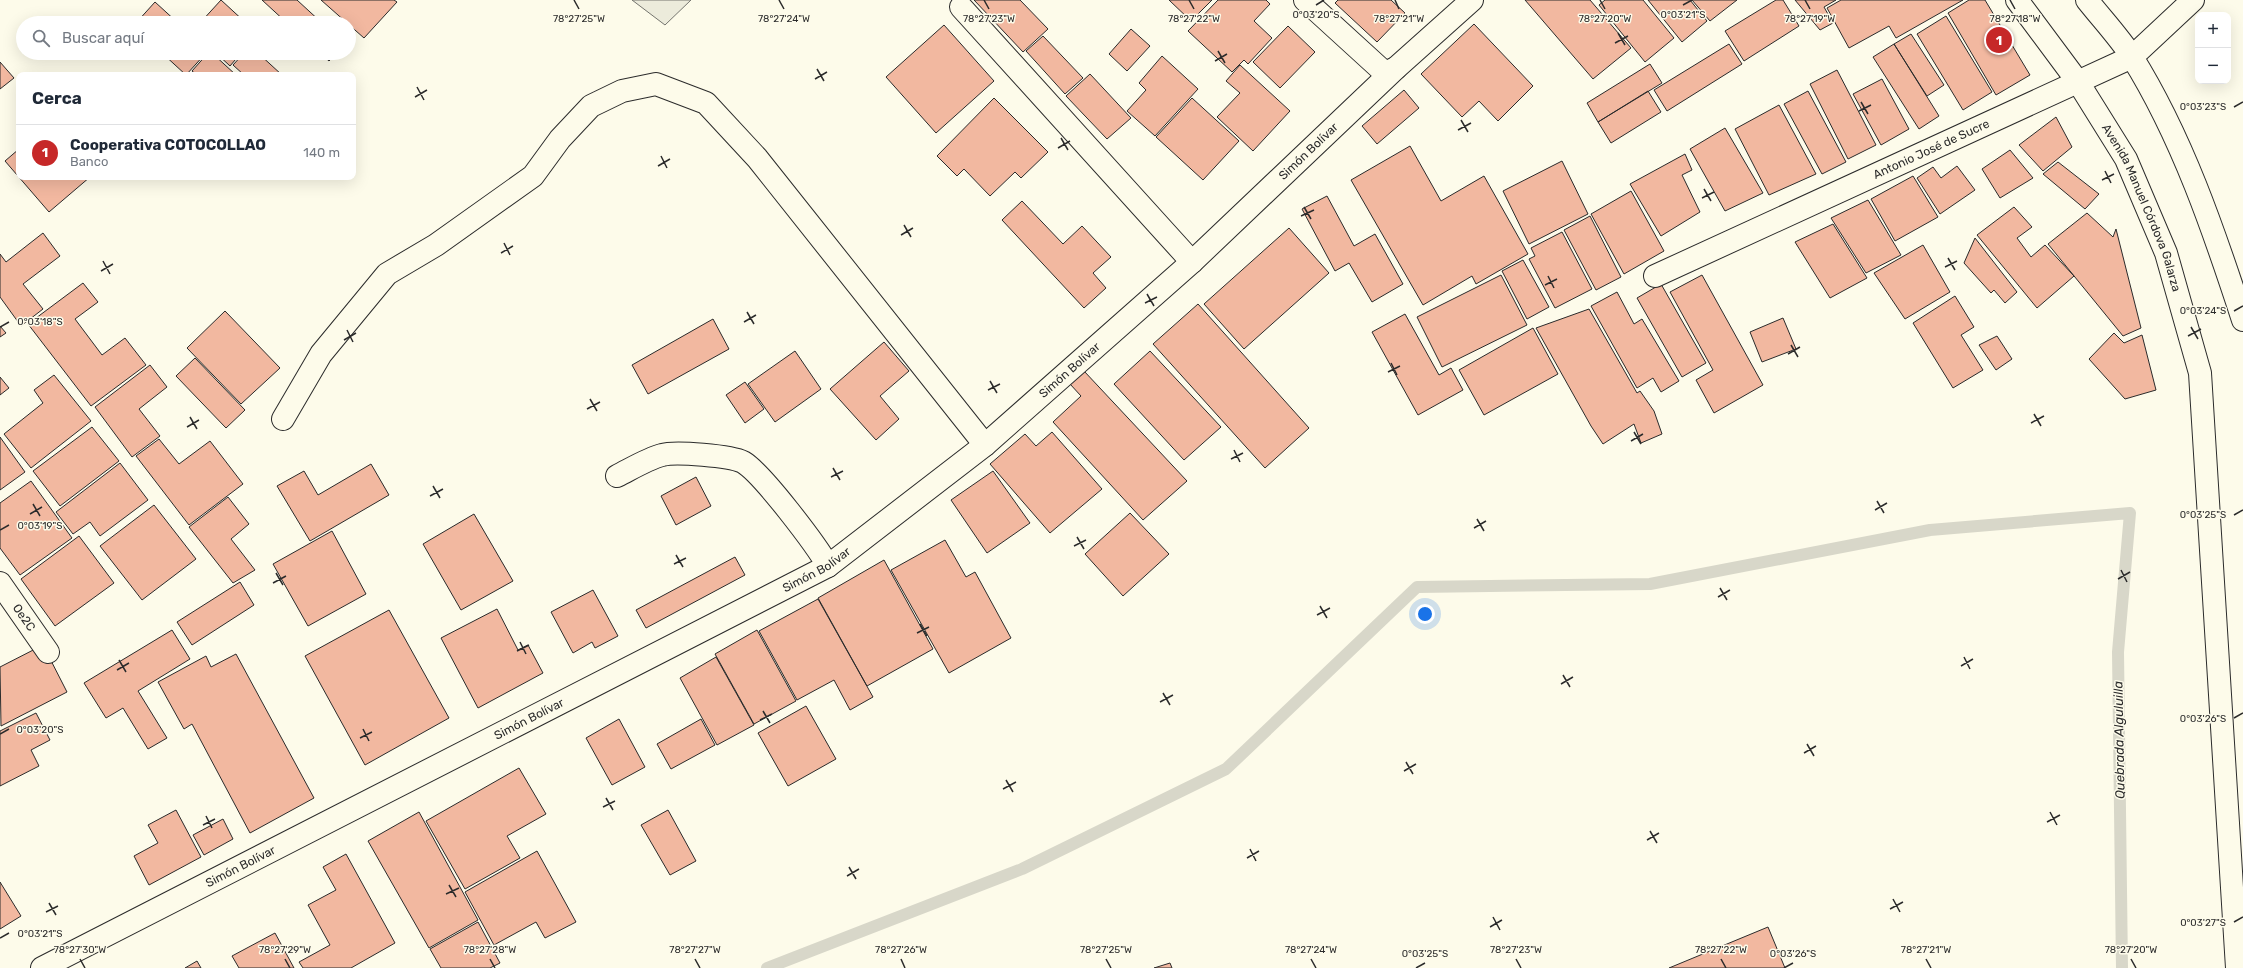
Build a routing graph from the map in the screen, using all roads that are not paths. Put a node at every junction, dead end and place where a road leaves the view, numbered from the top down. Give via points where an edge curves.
1 (1305, 0) edge
2 (1472, 0) edge
3 (2017, 0) edge
4 (2087, 0) edge
5 (2193, 0) edge
6 (961, 7) dead end
7 (2132, 57) junction
8 (1396, 68) junction
9 (2078, 82) junction
10 (1192, 262) junction
11 (1655, 276) dead end
12 (2243, 320) edge
13 (283, 419) dead end
14 (985, 445) junction
15 (617, 476) dead end
16 (828, 566) junction
17 (0, 583) edge
18 (48, 652) dead end
19 (2235, 818) edge
20 (42, 968) edge
21 (2237, 968) edge

1 - 8 street via 1385,73
2 - 8 street, Simón Bolívar
3 - 9 street, Avenida Manuel Córdova Galarza
4 - 7 street
5 - 7 street, Antonio José de Sucre
6 - 10 street
7 - 9 street, Antonio José de Sucre
7 - 12 street via 2169,127 2211,223
8 - 10 street, Simón Bolívar
9 - 11 street, Antonio José de Sucre
9 - 19 street, Avenida Manuel Córdova Galarza via 2126,159 2166,253 2200,373
10 - 14 street, Simón Bolívar
13 - 14 street via 321,354 387,274 436,245 533,176 560,139 591,106 622,91 656,84 706,103 752,153
14 - 16 street, Simón Bolívar
15 - 16 street via 662,455 712,456 744,462 769,487
16 - 20 street, Simón Bolívar
17 - 18 street, Oe2C
19 - 21 street, Avenida Manuel Córdova Galarza

